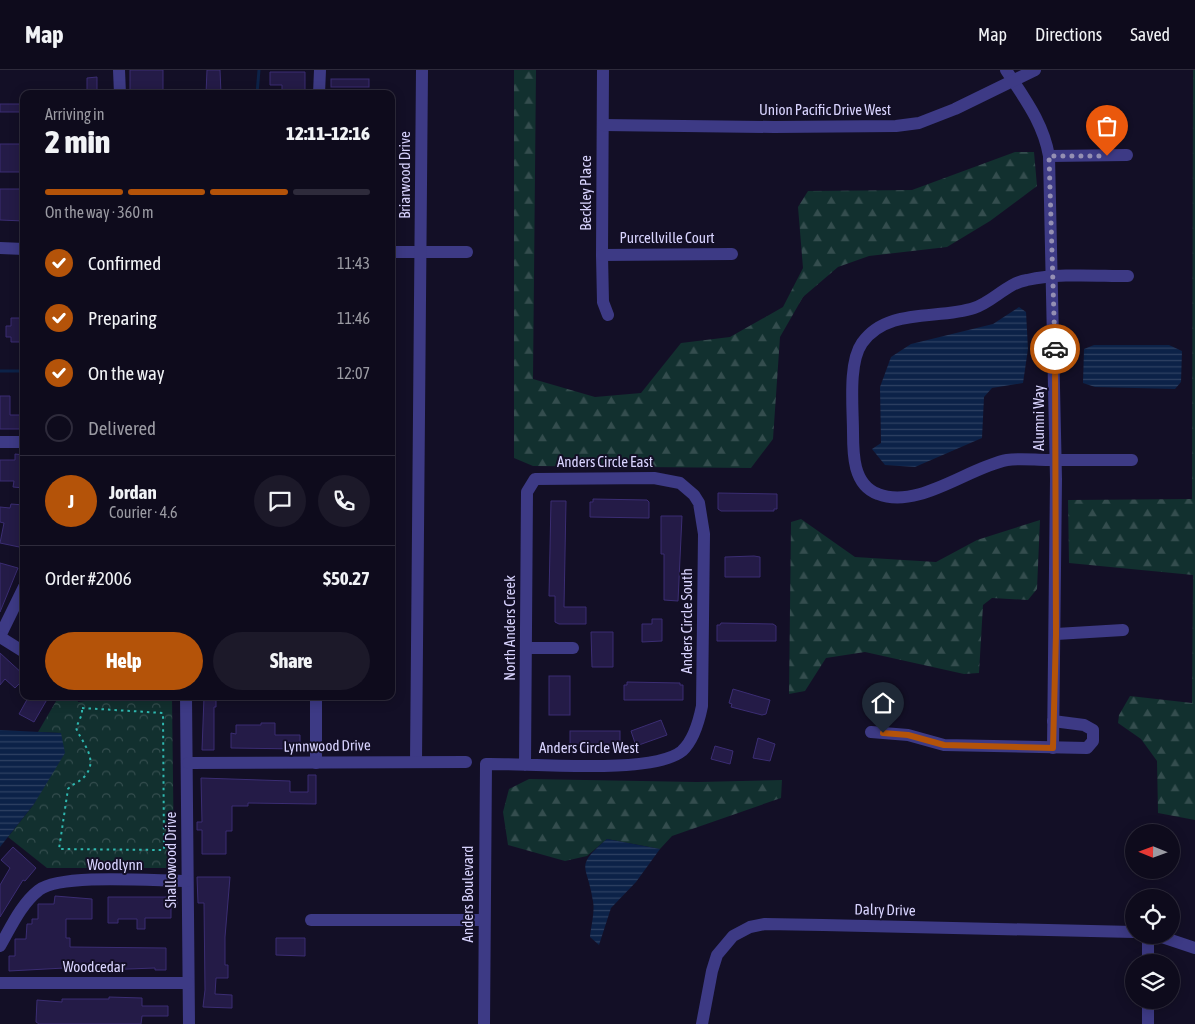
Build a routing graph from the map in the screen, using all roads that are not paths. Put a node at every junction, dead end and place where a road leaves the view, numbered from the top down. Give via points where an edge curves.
1 (119, 70) edge
2 (320, 70) edge
3 (422, 70) edge
4 (603, 70) edge
5 (1034, 70) edge
6 (1009, 76) edge
7 (120, 90) edge
8 (319, 90) edge
9 (603, 125) junction
10 (1126, 155) dead end
11 (1049, 156) junction
12 (0, 248) edge
13 (20, 248) edge
14 (395, 252) edge
15 (420, 252) junction
16 (467, 252) dead end
17 (732, 254) dead end
18 (602, 255) junction
19 (1052, 276) junction
20 (1128, 276) dead end
21 (608, 316) dead end
22 (0, 442) edge
23 (20, 442) edge
24 (1056, 460) junction
25 (1132, 460) dead end
26 (688, 489) joint
27 (527, 492) joint
28 (20, 595) edge
29 (1122, 630) dead end
30 (1056, 634) junction
31 (0, 637) edge
32 (526, 648) junction
33 (573, 648) dead end
34 (20, 650) edge
35 (186, 700) edge
36 (316, 700) edge
37 (1054, 721) junction
38 (871, 732) dead end
39 (1053, 748) junction
40 (681, 752) joint
41 (416, 761) junction
42 (466, 762) dead end
43 (188, 763) junction
44 (316, 763) junction
45 (486, 764) joint
46 (525, 765) junction
47 (187, 882) junction
48 (310, 920) dead end
49 (484, 920) junction
50 (1125, 932) edge
51 (1180, 943) edge
52 (0, 946) edge
53 (1195, 948) edge
54 (0, 983) edge
55 (188, 983) junction
56 (1148, 1009) edge
57 (188, 1024) edge
58 (484, 1024) edge
59 (702, 1024) edge
60 (1148, 1024) edge

1 - 7 street
2 - 8 street
3 - 15 street, Briarwood Drive
4 - 9 street, Beckley Place
5 - 6 street, Union Pacific Drive West
6 - 9 street, Union Pacific Drive West via 937,116 919,123 896,126
6 - 11 street, Alumni Way via 1037,118 1046,138
9 - 18 street, Beckley Place
10 - 11 street
11 - 19 street, Alumni Way
12 - 13 street
14 - 15 street
15 - 16 street
15 - 41 street, Briarwood Drive
17 - 18 street, Purcellville Court
18 - 21 street, Beckley Place via 603,302
19 - 20 street
19 - 24 street, Alumni Way
19 - 24 street via 1017,282 975,308 915,316 877,328 866,338 857,354 853,440 856,471 864,485 876,494 903,496 924,492 1008,460
22 - 23 street
24 - 25 street
24 - 30 street, Alumni Way
26 - 27 street, Anders Circle East via 680,483 654,478 535,478
26 - 40 street, Anders Circle South via 699,503 704,534 702,706 688,745
27 - 32 street, North Anders Creek
28 - 31 street
29 - 30 street
30 - 37 street, Alumni Way
31 - 34 street
32 - 33 street
32 - 46 street, North Anders Creek
35 - 43 street, Shallowood Drive
36 - 44 street
37 - 39 street, Alumni Way
37 - 39 street via 1084,725 1093,730 1093,741 1086,748
38 - 39 street via 908,735 944,745
40 - 46 street, Anders Circle West via 645,765
41 - 42 street, Lynnwood Drive
41 - 44 street, Lynnwood Drive
43 - 44 street, Lynnwood Drive
43 - 47 street, Shallowood Drive
45 - 46 street, Anders Circle West
45 - 49 street, Anders Boulevard
47 - 52 street, Woodlynn via 73,881 51,884 39,890 23,907
47 - 55 street, Shallowood Drive
48 - 49 street
49 - 58 street, Anders Boulevard
50 - 59 street, Dalry Drive via 765,924 750,927 733,936 717,956
51 - 53 street
54 - 55 street, Woodcedar
55 - 57 street, Shallowood Drive
56 - 60 street

